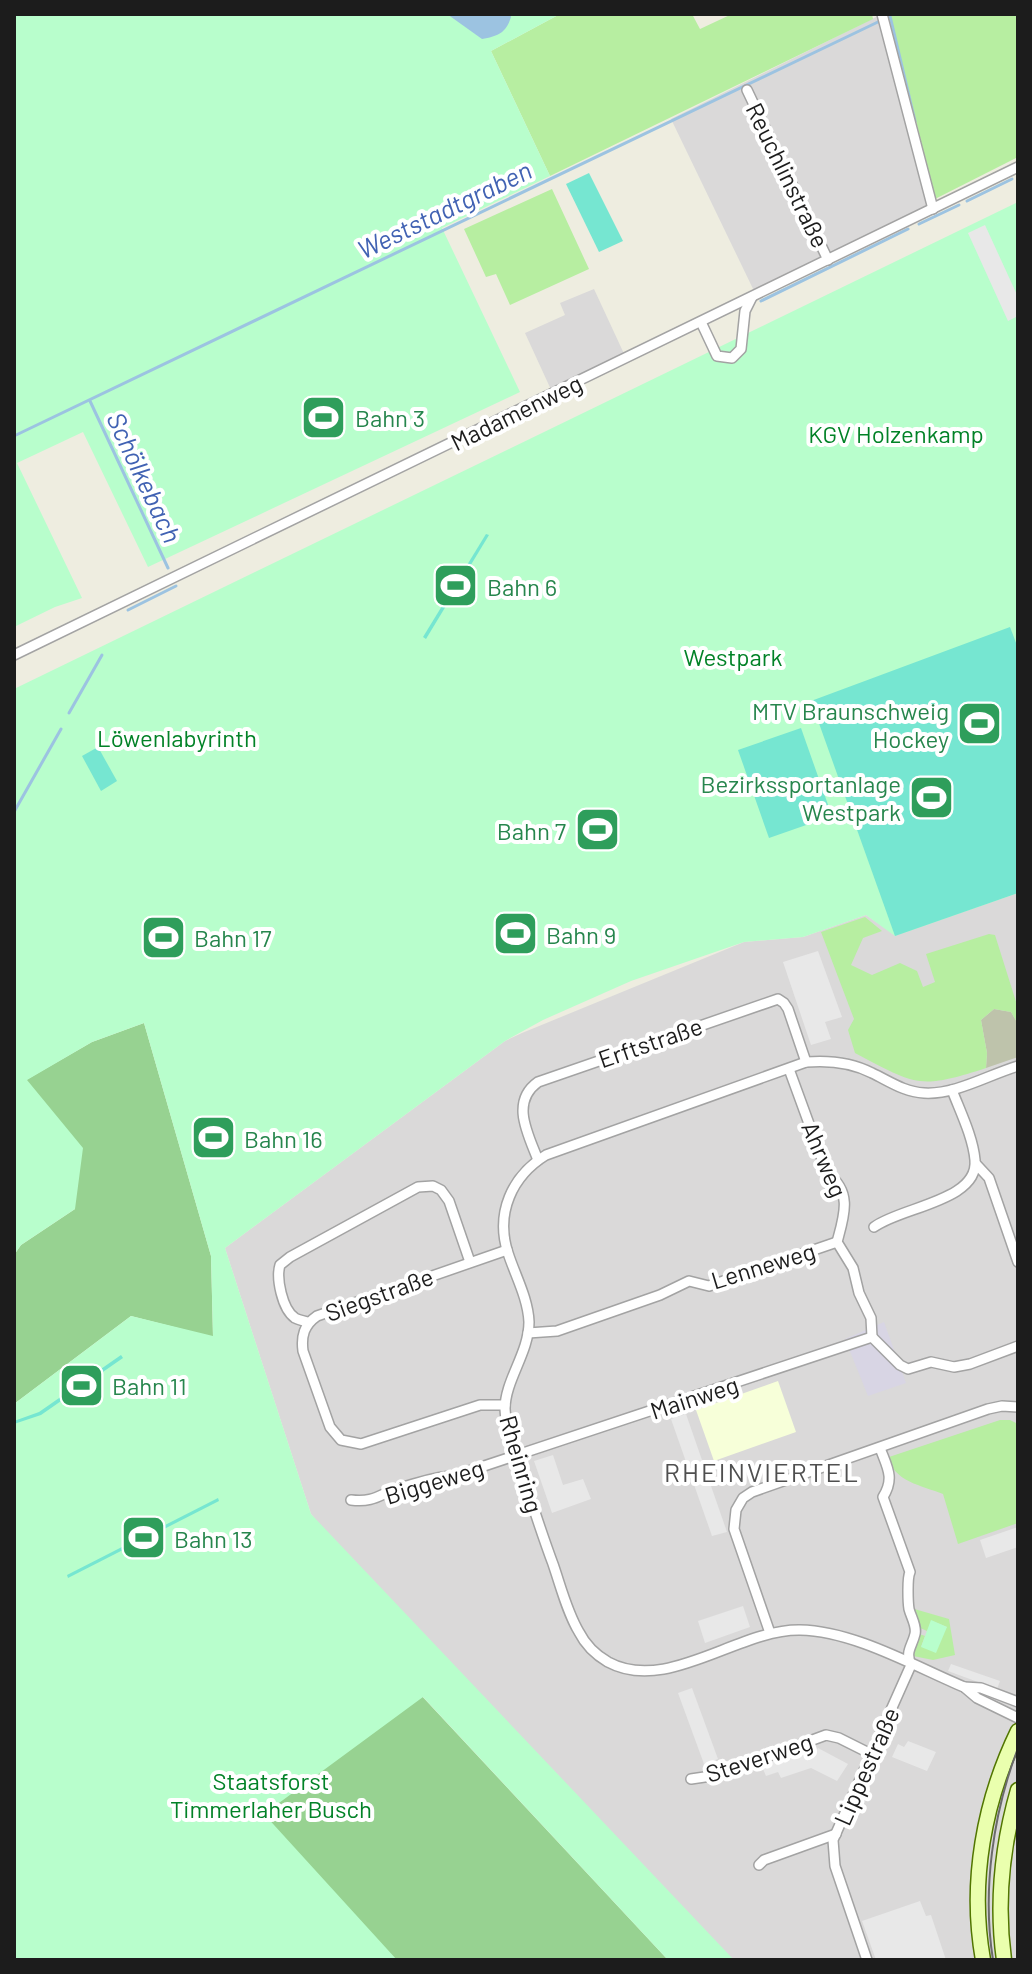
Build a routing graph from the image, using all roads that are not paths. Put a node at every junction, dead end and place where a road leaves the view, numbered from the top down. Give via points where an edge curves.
1 (882, 14) edge
2 (747, 90) dead end
3 (1018, 167) edge
4 (933, 209) junction
5 (828, 260) junction
6 (752, 297) junction
7 (701, 322) junction
8 (14, 655) edge
9 (806, 1062) junction
10 (1018, 1066) edge
11 (789, 1069) junction
12 (952, 1090) junction
13 (538, 1160) junction
14 (976, 1164) junction
15 (874, 1227) dead end
16 (837, 1242) junction
17 (507, 1250) junction
18 (470, 1262) junction
19 (1018, 1262) edge
20 (308, 1322) junction
21 (528, 1333) junction
22 (872, 1337) junction
23 (1018, 1346) edge
24 (505, 1405) junction
25 (1018, 1407) edge
26 (880, 1448) junction
27 (516, 1456) junction
28 (351, 1500) dead end
29 (770, 1633) junction
30 (911, 1665) junction
31 (964, 1687) junction
32 (1018, 1702) edge
33 (1018, 1718) edge
34 (1018, 1731) edge
35 (871, 1754) junction
36 (691, 1779) dead end
37 (1018, 1790) edge
38 (836, 1834) junction
39 (759, 1865) dead end
40 (867, 1960) edge
41 (983, 1960) edge
42 (1004, 1960) edge

1 - 4 street
2 - 5 street, Reuchlinstraße
3 - 4 street, Madamenweg
4 - 5 street, Madamenweg
5 - 6 street, Madamenweg
6 - 7 street, Madamenweg
6 - 7 street via 741,349 732,358 717,356
7 - 8 street, Madamenweg
9 - 11 street, Rheinring
9 - 12 street, Rheinring via 851,1064 911,1091
9 - 13 street, Erftstraße via 788,1009 778,999 538,1082 522,1105
10 - 12 street, Rheinring
11 - 13 street, Rheinring
11 - 16 street, Ahrweg via 827,1173 844,1194
12 - 14 street
13 - 17 street, Rheinring via 518,1179 507,1201
14 - 15 street via 972,1179 955,1193 887,1217
14 - 19 street via 989,1178
16 - 21 street, Lenneweg via 709,1286 689,1281 557,1331
16 - 22 street via 856,1276
17 - 18 street, Siegstraße
17 - 21 street, Rheinring via 527,1307
18 - 20 street, Siegstraße
18 - 20 street via 445,1195 433,1186 418,1187 280,1265 288,1311
20 - 24 street, Siegstraße via 303,1351 330,1427 346,1442 371,1442 480,1405
21 - 24 street, Rheinring
22 - 23 street via 908,1369 931,1362 970,1364
22 - 27 street, Mainweg
24 - 27 street, Rheinring
25 - 26 street via 988,1409
26 - 29 street via 752,1492 740,1502 734,1529
26 - 30 street, Lippestraße via 891,1479 883,1497 910,1572 908,1605 916,1632 907,1652
27 - 28 street, Biggeweg via 373,1500
27 - 29 street, Rheinring via 576,1628 604,1660 633,1670 664,1669
29 - 30 street, Rheinring via 832,1633
30 - 31 street, Rheinring
30 - 35 street, Lippestraße
31 - 32 street, Rheinring
31 - 33 street, Rheinring
34 - 41 street via 998,1779 981,1850
35 - 36 street, Steverweg via 826,1735 718,1775
35 - 38 street, Lippestraße
37 - 42 street via 1001,1886
38 - 39 street
38 - 40 street, Lippestraße via 835,1866

